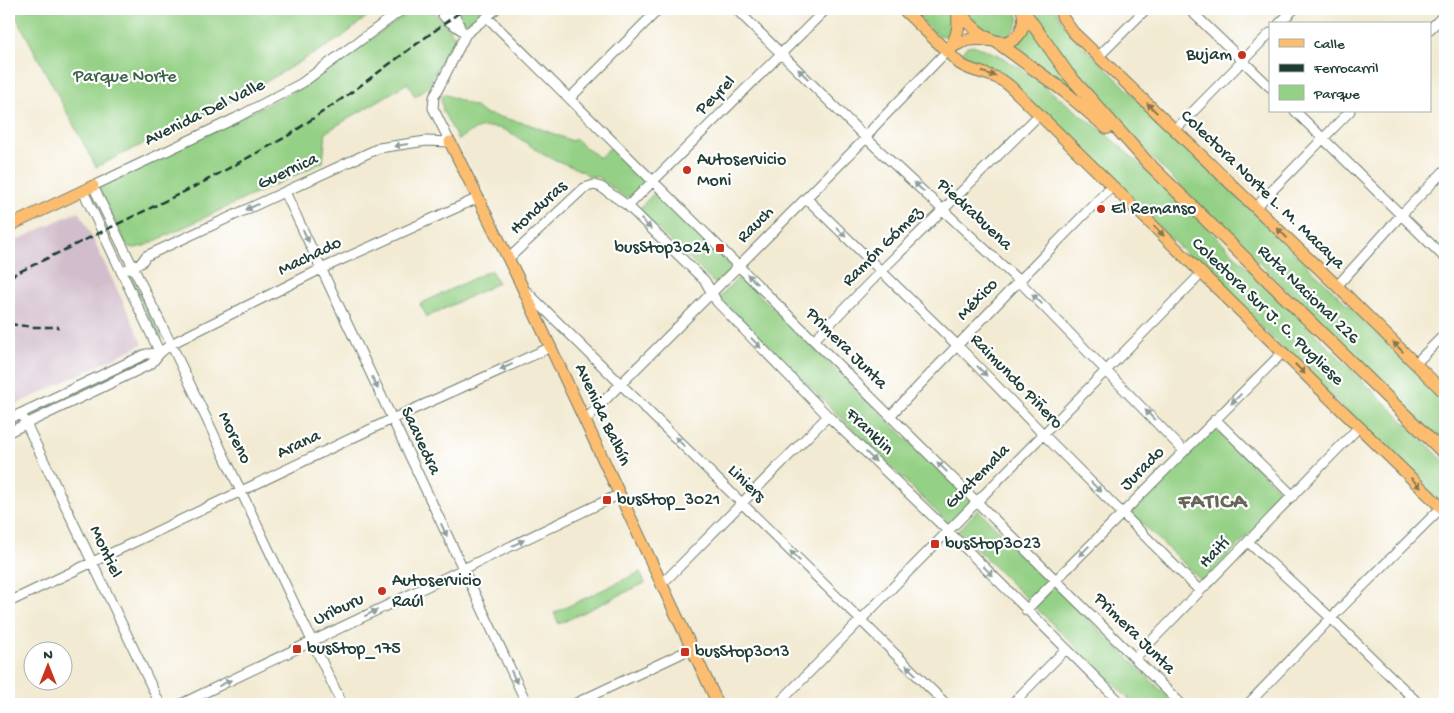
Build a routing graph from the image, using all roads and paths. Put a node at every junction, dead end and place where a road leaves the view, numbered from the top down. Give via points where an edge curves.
1 (403, 9) edge
2 (440, 9) edge
3 (445, 9) edge
4 (496, 9) edge
5 (659, 9) edge
6 (736, 9) edge
7 (826, 9) edge
8 (903, 9) edge
9 (958, 9) edge
10 (1022, 9) edge
11 (1059, 9) edge
12 (1146, 9) edge
13 (1189, 9) edge
14 (1294, 9) edge
15 (1441, 14) edge
16 (488, 18) junction
17 (1281, 22) edge
18 (1432, 25) edge
19 (463, 31) junction
20 (1269, 34) edge
21 (994, 41) junction
22 (947, 51) junction
23 (782, 52) junction
24 (1099, 56) junction
25 (1243, 60) junction
26 (1269, 86) edge
27 (570, 98) junction
28 (1296, 112) edge
29 (1349, 112) edge
30 (1040, 115) junction
31 (1175, 130) junction
32 (866, 138) junction
33 (1323, 139) junction
34 (450, 142) junction
35 (1147, 162) junction
36 (1445, 170) edge
37 (654, 181) junction
38 (594, 185) joint
39 (1112, 186) junction
40 (88, 189) junction
41 (285, 192) junction
42 (478, 198) junction
43 (806, 198) junction
44 (628, 206) junction
45 (1256, 208) junction
46 (944, 209) junction
47 (1401, 215) junction
48 (9, 226) edge
49 (127, 254) junction
50 (146, 256) junction
51 (1445, 258) edge
52 (508, 259) junction
53 (133, 266) junction
54 (738, 266) junction
55 (320, 269) junction
56 (881, 271) junction
57 (122, 272) junction
58 (1202, 273) junction
59 (1019, 281) junction
60 (1337, 286) junction
61 (522, 287) junction
62 (712, 293) junction
63 (1445, 334) edge
64 (814, 340) junction
65 (171, 344) junction
66 (958, 345) junction
67 (551, 347) junction
68 (1283, 352) junction
69 (160, 353) junction
70 (1415, 364) junction
71 (1107, 369) junction
72 (621, 384) junction
73 (1445, 393) edge
74 (21, 413) junction
75 (828, 416) junction
76 (890, 416) junction
77 (9, 419) edge
78 (392, 419) junction
79 (1215, 419) junction
80 (585, 420) junction
81 (27, 423) junction
82 (1359, 427) junction
83 (9, 432) edge
84 (1043, 434) junction
85 (1184, 450) junction
86 (1445, 454) edge
87 (241, 490) junction
88 (620, 494) junction
89 (1293, 496) junction
90 (977, 502) junction
91 (742, 504) junction
92 (1443, 509) edge
93 (1122, 513) junction
94 (948, 531) junction
95 (1248, 542) junction
96 (91, 563) junction
97 (463, 569) junction
98 (1056, 580) junction
99 (661, 585) junction
100 (1200, 591) junction
101 (9, 602) edge
102 (1026, 610) junction
103 (1331, 618) junction
104 (860, 620) junction
105 (312, 641) junction
106 (691, 649) junction
107 (1066, 649) junction
108 (1135, 658) junction
109 (160, 704) edge
110 (181, 704) edge
111 (342, 704) edge
112 (527, 704) edge
113 (574, 704) edge
114 (718, 704) edge
115 (778, 704) edge
116 (946, 704) edge
117 (1012, 704) edge
118 (1122, 704) edge
119 (1181, 704) edge
120 (1248, 704) edge
121 (1419, 704) edge

1 - 40 street, Avenida Del Valle via 302,83
2 - 19 street via 453,26
3 - 19 street
4 - 16 street
5 - 27 street
6 - 23 street, Piedrabuena
7 - 23 street, Peyrel
8 - 22 main road, Colectora Sur J. C. Pugliese
9 - 21 highway, Ruta Nacional 226 via 972,27
9 - 22 highway via 957,35
10 - 21 highway, Ruta Nacional 226 via 1024,19 1020,32 1012,40
10 - 35 highway, Ruta Nacional 226 via 1068,74
11 - 24 main road, Colectora Norte L. M. Macaya via 1073,32
12 - 24 street
13 - 25 street
14 - 17 street
15 - 18 street
16 - 19 street
16 - 27 street, Primera Junta
19 - 34 street via 433,102 436,116
20 - 25 street
21 - 22 highway via 976,38 963,41
21 - 35 highway, Ruta Nacional 226 via 1064,91
22 -> 30 main road, Colectora Sur J. C. Pugliese via 965,67 1006,82
22 - 32 street, Rauch
32 -> 23 street, Piedrabuena
23 - 37 street, Peyrel
31 -> 24 main road, Colectora Norte L. M. Macaya
25 - 26 street
25 - 31 street
27 - 37 street, Primera Junta
28 - 33 street
29 - 33 street
30 - 39 main road, Colectora Sur J. C. Pugliese
30 - 46 street, Ramón Gómez
31 - 45 main road, Colectora Norte L. M. Macaya
32 - 43 street, Rauch
46 -> 32 street, Piedrabuena
33 - 45 street
33 - 47 street
34 -> 41 street, Guernica via 426,141 379,148
34 - 42 main road, Avenida Balbín
35 - 86 highway, Ruta Nacional 226
36 - 47 street
37 - 44 street, Peyrel
37 - 54 street, Primera Junta
38 - 44 street, Franklin
38 - 52 street, Honduras via 581,191
39 -> 58 main road, Colectora Sur J. C. Pugliese
39 - 59 street, México
40 - 48 main road, Avenida Del Valle
40 - 49 street, Moreno
40 - 57 street
41 -> 50 street, Guernica
41 -> 55 street, Saavedra
42 - 52 main road, Avenida Balbín
42 - 55 street, Machado
43 - 54 street, Rauch
43 -> 56 street, Raimundo Piñero
44 -> 62 street, Franklin via 705,281
60 -> 45 main road, Colectora Norte L. M. Macaya
46 - 56 street, Ramón Gómez
46 - 59 street, Piedrabuena
47 - 51 street
47 - 60 street
49 - 50 street via 139,258
49 - 53 street, Moreno
50 - 53 street, Guernica
52 - 61 main road, Avenida Balbín
53 - 57 street, Guernica
53 - 65 street, Moreno
54 - 62 street, Rauch
64 -> 54 street, Primera Junta
55 - 65 street, Machado
55 -> 78 street, Saavedra
56 - 64 street, Ramón Gómez
56 - 66 street, Raimundo Piñero
57 - 69 street
58 - 68 main road, Colectora Sur J. C. Pugliese
58 - 71 street, Guatemala
59 - 66 street, México
71 -> 59 street, Piedrabuena
70 -> 60 main road, Colectora Norte L. M. Macaya
61 - 67 main road, Avenida Balbín
61 - 72 street, Liniers
62 - 72 street, Rauch
62 -> 75 street, Franklin via 717,302
63 - 70 street
64 - 76 street, Primera Junta
65 - 69 street, Machado
65 - 87 street, Moreno
66 - 76 street, México
66 -> 84 street, Raimundo Piñero
67 -> 78 street, Arana
67 - 80 main road, Avenida Balbín
68 -> 79 street, Jurado
68 -> 82 main road, Colectora Sur J. C. Pugliese
69 - 74 street, Machado via 146,354
69 - 81 street, Machado via 151,364
70 - 73 main road, Colectora Norte L. M. Macaya
71 - 84 street, Guatemala
85 -> 71 street, Piedrabuena
72 - 80 street, Rauch
91 -> 72 street, Liniers
74 - 77 street, Machado
74 - 81 street, Montiel
75 - 91 street
75 -> 94 street, Franklin
90 -> 76 street, Primera Junta
78 - 87 street, Arana
78 -> 97 street, Saavedra
79 - 85 street, Jurado
79 - 89 street
80 - 88 main road, Avenida Balbín
81 - 83 street, Machado
81 - 96 street, Montiel
82 - 89 street, Haití
82 -> 92 main road, Colectora Sur J. C. Pugliese
84 - 90 street, Guatemala
84 -> 93 street, Raimundo Piñero
85 - 93 street, Jurado
87 - 96 street, Arana
87 - 105 street, Moreno
97 -> 88 street, Uriburu
88 - 99 main road, Avenida Balbín
89 - 95 street, Haití
90 - 94 street, Guatemala
90 - 98 street, Primera Junta
91 - 99 street
104 -> 91 street, Liniers
92 - 103 street
93 -> 98 street, Jurado
93 - 100 street, Raimundo Piñero
94 -> 102 street, Franklin
94 - 104 street, Guatemala
95 - 100 street, Haití
95 - 103 street
96 - 101 street, Arana
96 - 109 street, Montiel
105 -> 97 street, Uriburu
97 -> 112 street, Saavedra
98 - 102 street, Jurado
98 - 108 street, Primera Junta
99 - 106 main road, Avenida Balbín
100 - 108 street, Haití
102 - 107 street, Franklin
103 - 120 street
103 - 121 street
104 - 115 street, Guatemala
116 -> 104 street, Liniers
110 -> 105 street, Uriburu
105 - 111 street, Moreno
106 - 113 street
106 - 114 main road, Avenida Balbín
107 - 117 street
107 - 118 street, Franklin
108 - 119 street, Primera Junta

